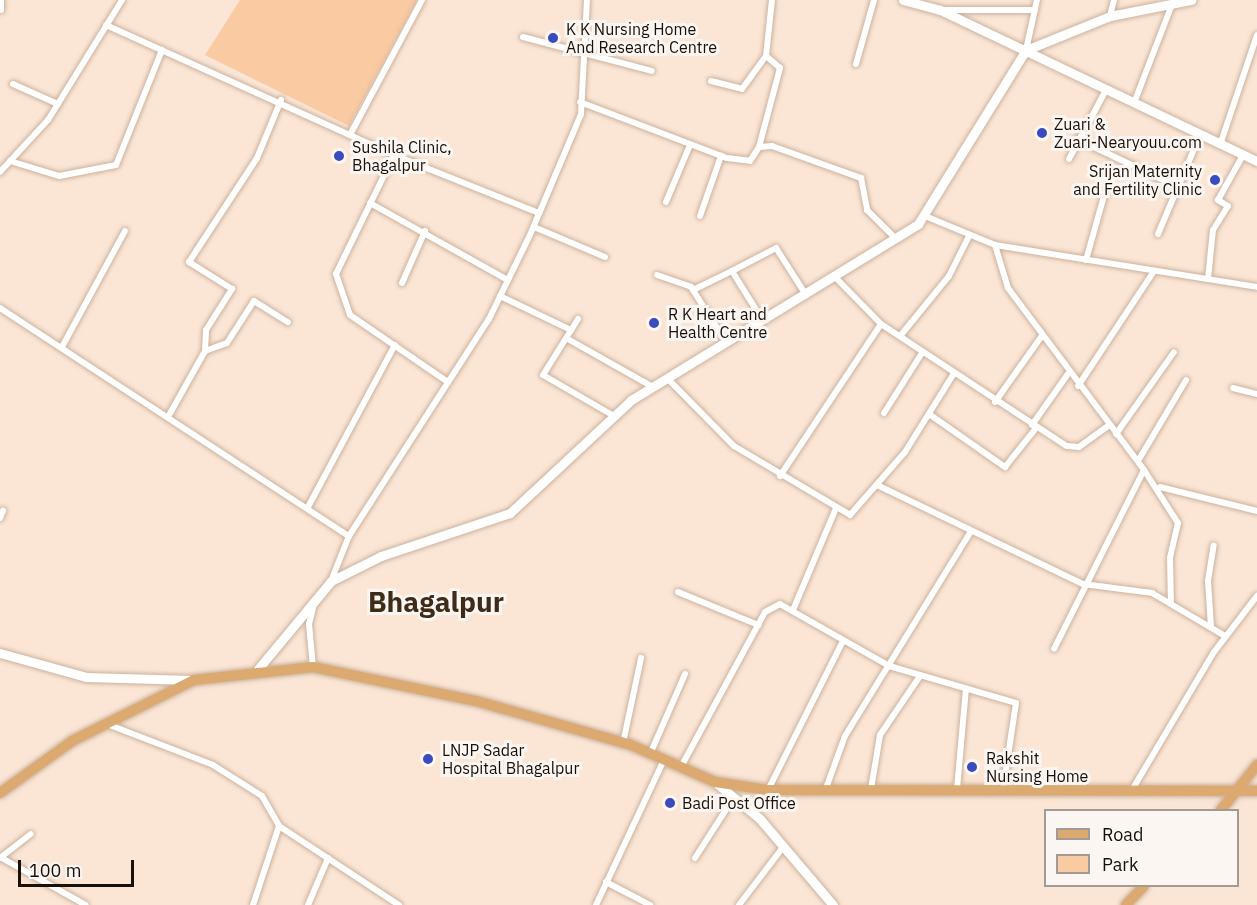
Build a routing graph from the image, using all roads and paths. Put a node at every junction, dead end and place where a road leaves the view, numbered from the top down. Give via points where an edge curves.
1 (1, 0) edge
2 (122, 0) edge
3 (422, 0) edge
4 (586, 0) edge
5 (772, 0) edge
6 (874, 0) edge
7 (903, 0) edge
8 (1037, 0) edge
9 (1113, 0) edge
10 (1191, 0) edge
11 (1157, 2) edge
12 (1173, 2) junction
13 (1, 10) edge
14 (940, 10) junction
15 (1035, 10) junction
16 (1110, 16) junction
17 (106, 25) junction
18 (1257, 35) edge
19 (523, 37) dead end
20 (162, 50) junction
21 (1026, 50) junction
22 (580, 54) junction
23 (766, 56) junction
24 (856, 64) dead end
25 (652, 70) dead end
26 (711, 81) dead end
27 (13, 84) dead end
28 (1106, 90) junction
29 (281, 100) junction
30 (580, 102) junction
31 (58, 104) junction
32 (1134, 104) junction
33 (351, 133) junction
34 (1200, 135) junction
35 (1077, 139) junction
36 (690, 145) junction
37 (1220, 145) junction
38 (759, 147) junction
39 (394, 154) junction
40 (1243, 155) junction
41 (721, 156) junction
42 (1069, 159) dead end
43 (10, 161) junction
44 (1257, 161) edge
45 (1, 169) edge
46 (1176, 186) junction
47 (1106, 189) dead end
48 (666, 202) dead end
49 (370, 203) junction
50 (539, 213) junction
51 (700, 216) dead end
52 (925, 216) junction
53 (534, 227) junction
54 (125, 231) dead end
55 (425, 231) junction
56 (1158, 234) dead end
57 (969, 236) junction
58 (896, 239) junction
59 (995, 245) junction
60 (605, 256) dead end
61 (1086, 260) junction
62 (732, 271) junction
63 (1154, 271) junction
64 (657, 275) dead end
65 (836, 278) junction
66 (1208, 279) junction
67 (508, 280) junction
68 (402, 284) dead end
69 (1257, 287) edge
70 (693, 290) junction
71 (500, 296) junction
72 (806, 296) junction
73 (0, 308) edge
74 (578, 319) dead end
75 (763, 321) junction
76 (288, 322) dead end
77 (881, 324) junction
78 (572, 330) junction
79 (901, 335) junction
80 (1041, 337) junction
81 (566, 338) junction
82 (726, 342) junction
83 (395, 345) junction
84 (62, 347) junction
85 (205, 351) junction
86 (1174, 352) dead end
87 (922, 353) junction
88 (1068, 374) junction
89 (953, 375) junction
90 (667, 378) junction
91 (1186, 381) dead end
92 (448, 382) junction
93 (1078, 386) junction
94 (653, 387) junction
95 (1233, 388) dead end
96 (1257, 394) edge
97 (995, 402) junction
98 (884, 413) dead end
99 (929, 414) junction
100 (614, 416) junction
101 (168, 417) junction
102 (1109, 425) junction
103 (1034, 427) junction
104 (1116, 434) junction
105 (1138, 461) junction
106 (1144, 470) junction
107 (780, 476) junction
108 (877, 485) junction
109 (1160, 487) junction
110 (308, 507) junction
111 (836, 508) junction
112 (1257, 511) edge
113 (971, 531) junction
114 (349, 536) junction
115 (1214, 545) dead end
116 (331, 581) junction
117 (1083, 584) junction
118 (678, 592) dead end
119 (1257, 596) edge
120 (316, 597) junction
121 (1171, 604) junction
122 (793, 610) junction
123 (758, 625) junction
124 (1211, 627) junction
125 (1225, 636) junction
126 (842, 643) junction
127 (1054, 649) dead end
128 (0, 653) edge
129 (641, 658) dead end
130 (889, 666) junction
131 (314, 667) junction
132 (258, 669) junction
133 (685, 674) dead end
134 (920, 676) junction
135 (194, 680) junction
136 (966, 688) junction
137 (107, 723) junction
138 (623, 743) junction
139 (651, 752) junction
140 (665, 758) junction
141 (682, 765) junction
142 (1257, 765) edge
143 (716, 782) junction
144 (871, 789) junction
145 (957, 789) junction
146 (1003, 789) junction
147 (768, 790) junction
148 (825, 790) junction
149 (1132, 790) junction
150 (1241, 791) junction
151 (1257, 791) edge
152 (0, 793) edge
153 (734, 797) junction
154 (1222, 809) edge
155 (279, 826) junction
156 (31, 834) dead end
157 (784, 845) junction
158 (0, 858) edge
159 (328, 858) junction
160 (695, 858) dead end
161 (606, 882) junction
162 (1141, 887) edge
163 (396, 904) edge
164 (86, 905) edge
165 (253, 905) edge
166 (308, 905) edge
167 (596, 905) edge
168 (650, 905) edge
169 (740, 905) edge
170 (833, 905) edge
171 (1126, 905) edge

1 - 13 street
2 - 17 street
3 - 33 street
4 - 22 street
5 - 23 street
6 - 24 street
7 - 14 street
8 - 15 street
9 - 16 street
10 - 12 street
11 - 12 street
11 - 16 street
12 - 32 street
14 - 15 street via 983,6
14 - 21 street
15 - 21 street
16 - 21 street
17 - 20 street
17 - 31 street
18 - 37 street
19 - 22 street
20 - 29 street
20 - 43 street via 117,165 59,176
21 - 28 street
21 - 52 street
22 - 25 street
22 - 30 street
23 - 26 street via 742,89
23 - 38 street via 780,68
27 - 31 street
28 - 32 street
28 - 35 street
29 - 33 street
29 - 85 street via 257,158 189,262 232,288 206,330
30 - 36 street
30 - 50 street via 581,114
31 - 43 street
32 - 34 street
33 - 39 street
34 - 37 street
34 - 46 street
35 - 42 street
35 - 46 street
36 - 41 street
36 - 48 street
37 - 40 street
38 - 41 street via 750,161
38 - 58 street via 772,146 861,178 867,210
39 - 49 street
39 - 50 street
40 - 44 street
40 - 66 street via 1218,200 1228,206 1213,230
41 - 51 street
43 - 45 street
46 - 56 street
47 - 61 street
49 - 55 street
49 - 83 street via 335,269 350,315
50 - 53 street
52 - 57 street
52 - 58 street
53 - 60 street
53 - 67 street
54 - 84 street
55 - 67 street
55 - 68 street
57 - 59 street
57 - 79 street via 949,276
58 - 65 street
59 - 61 street
59 - 80 street via 1008,288
61 - 63 street
62 - 70 street
62 - 72 street via 776,248
62 - 75 street
63 - 66 street
63 - 93 street
64 - 70 street via 683,281
65 - 72 street
65 - 77 street
66 - 69 street
67 - 71 street
70 - 82 street
71 - 78 street
71 - 92 street
72 - 75 street
73 - 84 street
74 - 78 street
75 - 82 street
76 - 85 street via 254,302 227,343
77 - 79 street
77 - 107 street
78 - 81 street
79 - 87 street
80 - 88 street
80 - 97 street
81 - 94 street
81 - 100 street via 543,375
82 - 90 street
83 - 92 street
83 - 110 street
84 - 101 street
85 - 101 street
86 - 104 street
87 - 89 street
87 - 98 street
88 - 93 street
88 - 103 street
89 - 97 street
89 - 99 street
90 - 94 street
90 - 107 street via 734,447
91 - 105 street
92 - 114 street
93 - 102 street
94 - 100 street
95 - 96 street
97 - 103 street
99 - 103 street via 1005,467
99 - 108 street
100 - 116 street via 510,513 381,556
101 - 110 street
102 - 103 street via 1075,448
102 - 104 street
104 - 105 street
105 - 106 street
106 - 109 street
106 - 117 street
107 - 111 street
108 - 111 street via 854,514
108 - 113 street
109 - 112 street
109 - 121 street via 1178,523 1170,558
110 - 114 street
111 - 122 street
113 - 117 street
113 - 130 street
114 - 116 street
115 - 124 street via 1208,582
116 - 120 street
117 - 121 street via 1128,586
117 - 127 street
118 - 123 street
119 - 125 street
120 - 131 street via 309,624
120 - 132 street
121 - 124 street
122 - 123 street via 774,605
122 - 126 street
123 - 141 street
124 - 125 street
125 - 149 street
126 - 130 street
126 - 147 street
128 - 135 street via 86,677
129 - 138 street
130 - 134 street
130 - 148 street via 841,744
131 - 132 main road
131 - 138 main road via 476,701
132 - 135 main road
133 - 139 street
134 - 136 street
134 - 144 street via 880,735
135 - 137 main road
136 - 145 street
136 - 146 street via 1016,703
137 - 152 main road
137 - 155 street via 231,776 262,796
138 - 139 main road
139 - 140 main road
140 - 141 main road
140 - 161 street
141 - 143 main road
142 - 150 main road
143 - 147 main road
143 - 153 street
144 - 145 main road
144 - 148 main road
145 - 146 main road
146 - 149 main road
147 - 148 main road
149 - 150 main road
150 - 151 main road
150 - 154 main road
153 - 157 street
153 - 160 street
155 - 159 street
155 - 165 street
156 - 158 street
157 - 169 street
157 - 170 street
158 - 164 street
159 - 163 street
159 - 166 street
161 - 167 street
161 - 168 street
162 - 171 main road

